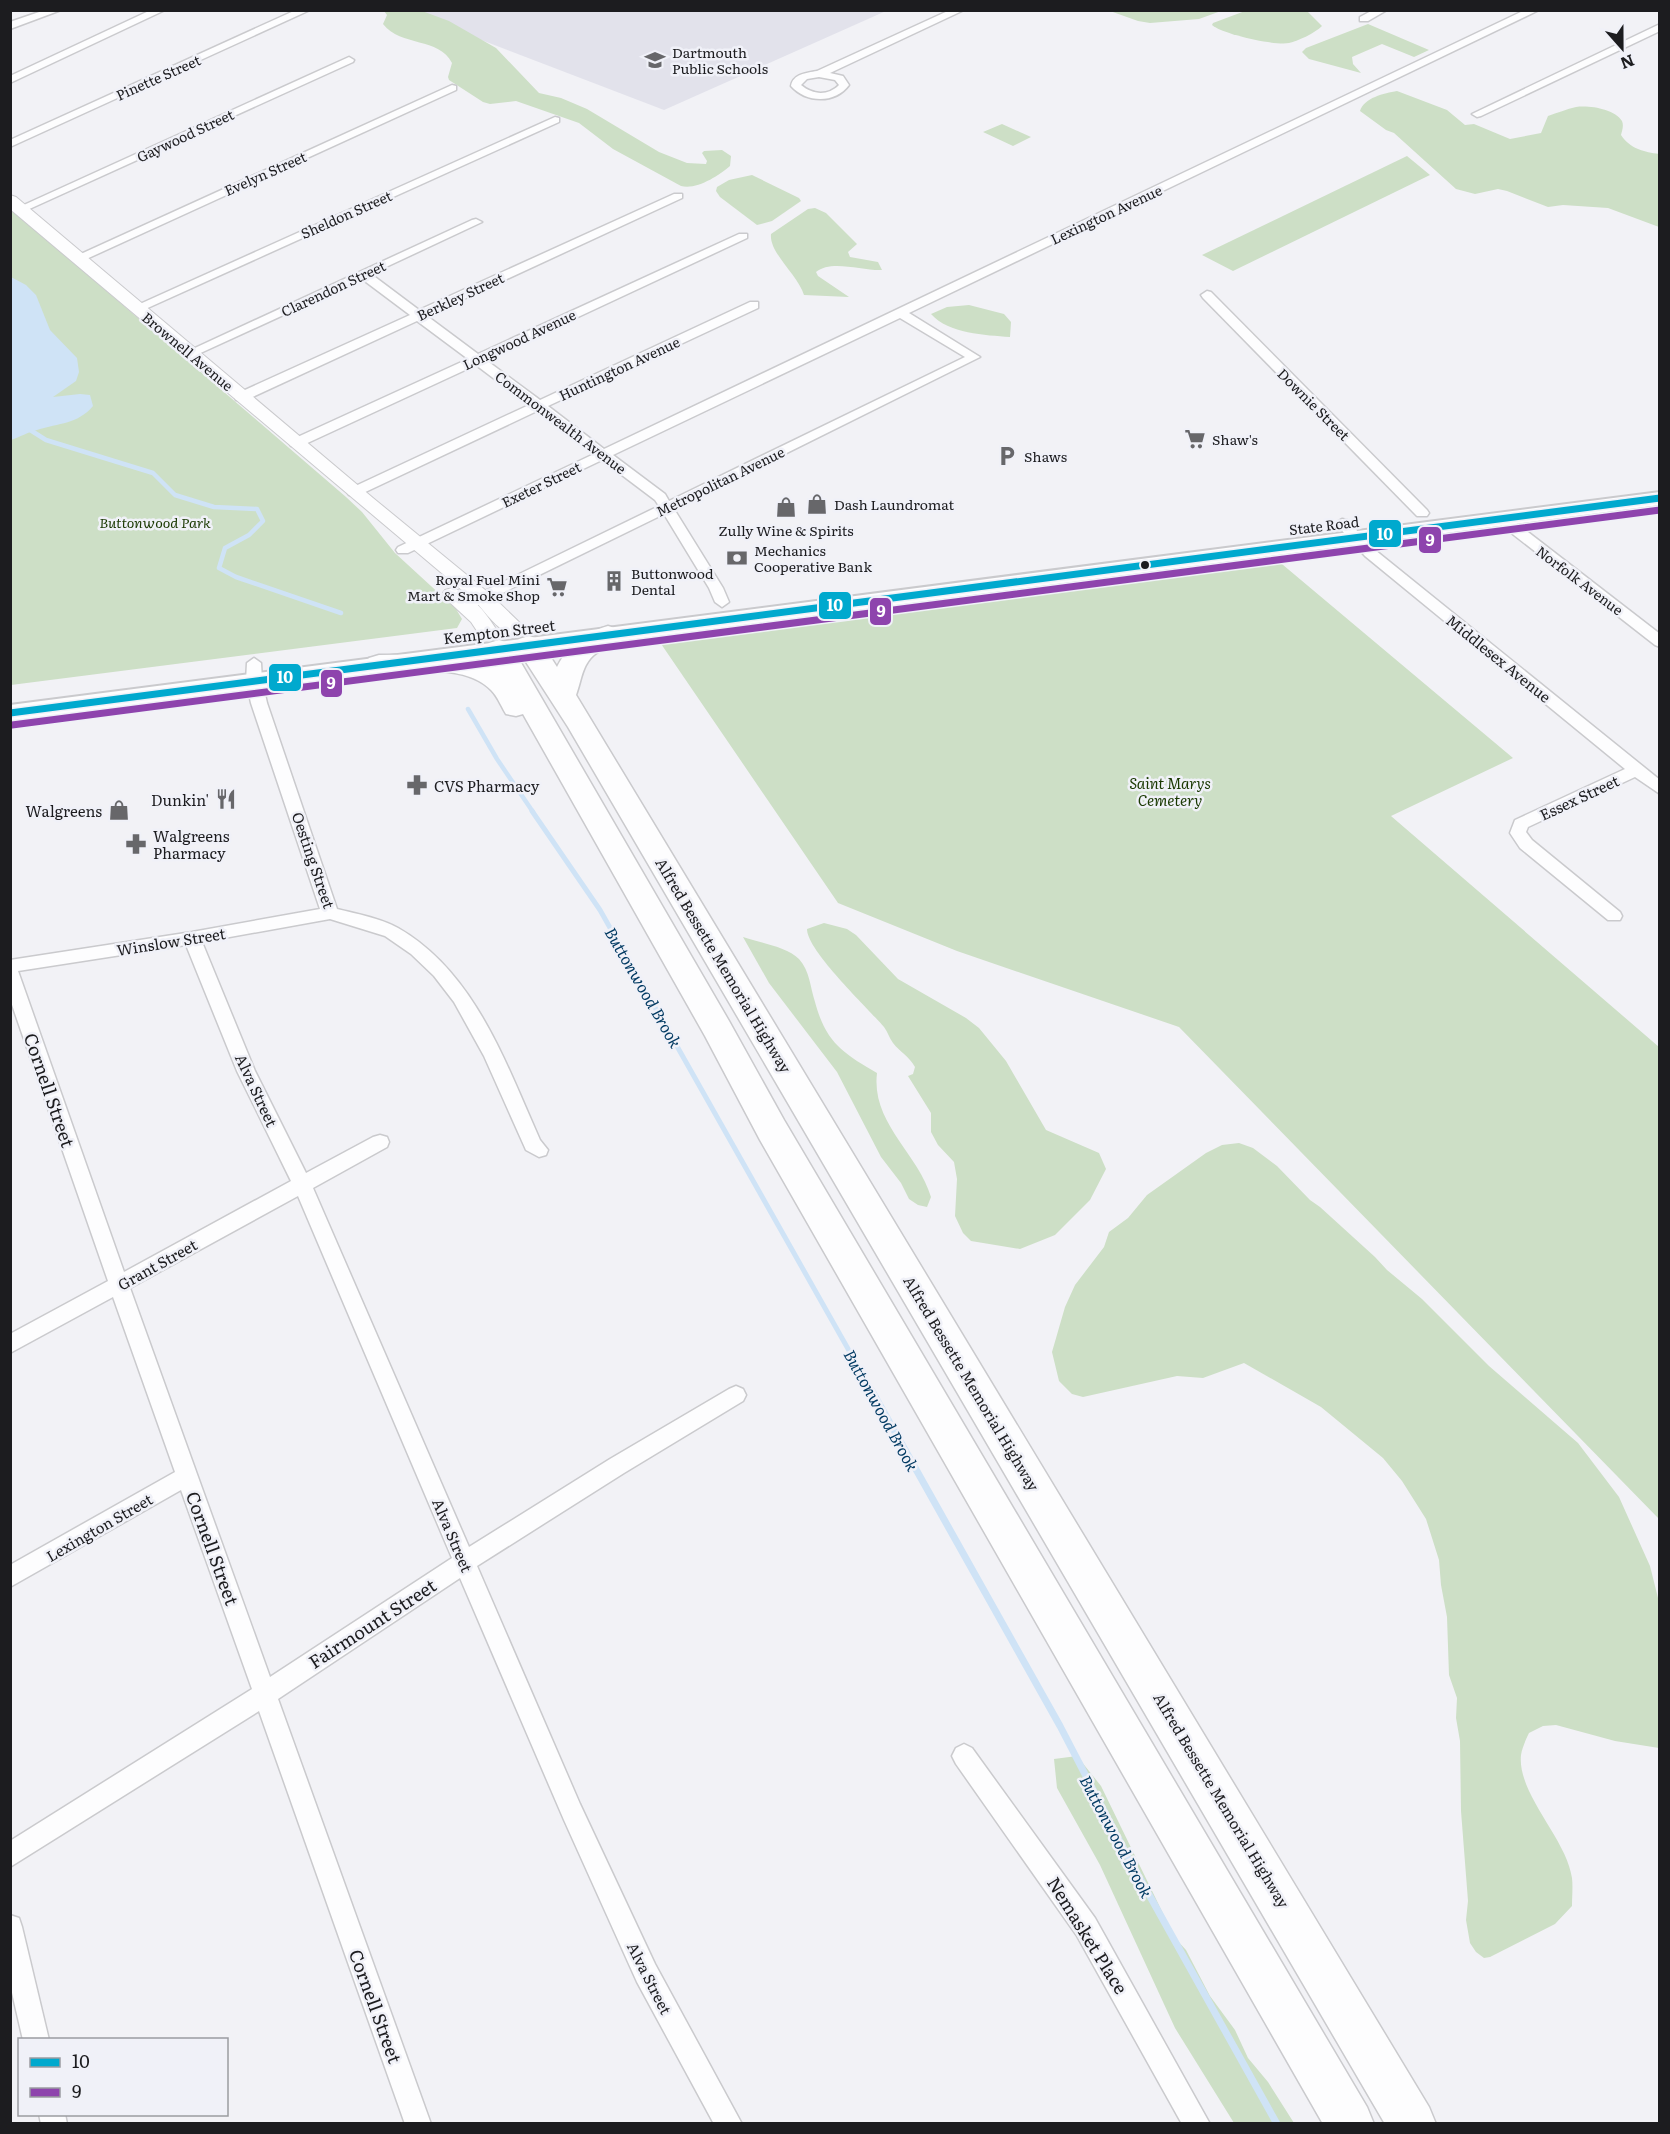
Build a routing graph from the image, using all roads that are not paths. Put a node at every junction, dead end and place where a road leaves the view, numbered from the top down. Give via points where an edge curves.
1 (56, 10) edge
2 (160, 10) edge
3 (304, 10) edge
4 (959, 10) edge
5 (1382, 10) edge
6 (1534, 10) edge
7 (1364, 19) dead end
8 (10, 26) edge
9 (1659, 27) edge
10 (349, 60) dead end
11 (819, 74) dead end
12 (10, 80) edge
13 (452, 88) dead end
14 (1477, 114) dead end
15 (555, 120) dead end
16 (10, 144) edge
17 (678, 196) dead end
18 (16, 205) edge
19 (476, 222) dead end
20 (742, 236) dead end
21 (78, 258) junction
22 (363, 274) junction
23 (1207, 295) dead end
24 (754, 305) dead end
25 (137, 308) junction
26 (899, 312) junction
27 (417, 316) junction
28 (190, 353) junction
29 (476, 359) junction
30 (241, 397) junction
31 (538, 406) junction
32 (679, 417) joint
33 (296, 443) junction
34 (604, 454) junction
35 (1659, 483) edge
36 (360, 497) junction
37 (1659, 498) edge
38 (667, 507) junction
39 (1422, 513) junction
40 (1501, 518) junction
41 (1348, 530) junction
42 (410, 547) junction
43 (991, 576) junction
44 (474, 602) junction
45 (722, 602) junction
46 (608, 635) junction
47 (508, 639) junction
48 (1659, 642) edge
49 (379, 664) junction
50 (254, 672) junction
51 (563, 694) junction
52 (10, 695) edge
53 (10, 713) edge
54 (1636, 770) junction
55 (1659, 789) edge
56 (588, 807) junction
57 (330, 913) junction
58 (1614, 916) dead end
59 (192, 938) junction
60 (10, 966) edge
61 (10, 972) edge
62 (380, 1142) dead end
63 (539, 1150) dead end
64 (302, 1184) junction
65 (120, 1284) junction
66 (10, 1344) edge
67 (736, 1395) dead end
68 (187, 1476) junction
69 (464, 1562) junction
70 (10, 1577) edge
71 (265, 1693) junction
72 (964, 1756) dead end
73 (10, 1855) edge
74 (10, 1927) edge
75 (36, 2038) edge
76 (418, 2124) edge
77 (729, 2124) edge
78 (1197, 2124) edge
79 (1350, 2124) edge
80 (1412, 2124) edge

1 - 8 street
2 - 12 street
3 - 16 street, Pinette Street
4 - 11 street
5 - 7 street
6 - 26 street, Lexington Avenue
9 - 14 street
10 - 18 street, Gaywood Street
13 - 21 street, Evelyn Street
15 - 25 street, Sheldon Street
17 - 27 street, Berkley Street
18 - 21 main road, Brownell Avenue
19 - 22 street, Clarendon Street
20 - 29 street, Longwood Avenue
21 - 25 main road, Brownell Avenue
22 - 27 street, Commonwealth Avenue
22 - 28 street, Clarendon Street
23 - 39 street, Downie Street
24 - 31 street, Huntington Avenue
25 - 28 main road, Brownell Avenue
26 - 32 street, Lexington Avenue
26 - 38 street, Metropolitan Avenue via 974,357
27 - 29 street, Commonwealth Avenue
27 - 30 street, Berkley Street
28 - 30 main road, Brownell Avenue
29 - 31 street, Commonwealth Avenue
29 - 33 street, Longwood Avenue
30 - 33 main road, Brownell Avenue
31 - 34 street, Commonwealth Avenue
31 - 36 street, Huntington Avenue
32 - 34 street, Exeter Street
33 - 36 main road, Brownell Avenue
34 - 38 street, Commonwealth Avenue via 660,496
34 - 42 street, Exeter Street
35 - 39 main road, State Road
36 - 42 main road, Brownell Avenue
37 - 40 main road, State Road
38 - 44 street, Metropolitan Avenue
38 - 45 street, Commonwealth Avenue
39 - 41 main road, State Road
40 - 41 main road, State Road
40 - 48 street, Norfolk Avenue
41 - 43 main road, State Road
41 - 54 street, Middlesex Avenue via 1370,553
42 - 44 main road, Brownell Avenue
43 - 45 main road, Kempton Street
43 - 46 main road, Kempton Street
44 - 47 main road, Brownell Avenue
45 - 47 main road, Kempton Street
46 - 47 main road, Kempton Street
46 - 51 highway via 572,660
47 - 49 main road, Kempton Street
47 - 50 main road, Kempton Street
47 - 51 highway, Alfred Bessette Memorial Highway
47 - 56 highway
49 - 50 main road, Kempton Street
49 - 56 highway via 465,666 497,680 538,746
50 - 52 main road, Kempton Street
50 - 53 main road, Kempton Street
50 - 57 street, Oesting Street via 259,703
51 - 80 highway, Alfred Bessette Memorial Highway
54 - 55 street, Middlesex Avenue
54 - 58 street, Essex Street via 1521,824 1518,833 1526,844
56 - 79 highway via 792,1166
57 - 59 street, Winslow Street
57 - 63 street, Oesting Street via 390,932 439,969 476,1024
59 - 60 street, Winslow Street
59 - 64 street, Alva Street via 246,1071
61 - 65 street, Cornell Street
62 - 64 street, Grant Street
64 - 65 street, Grant Street
64 - 69 street, Alva Street
65 - 66 street, Grant Street
65 - 68 street, Cornell Street
67 - 69 street, Fairmount Street via 660,1438
68 - 70 street, Lexington Street
68 - 71 street, Cornell Street
69 - 71 street, Fairmount Street
69 - 77 street, Alva Street via 646,1973
71 - 73 street, Fairmount Street
71 - 76 street, Cornell Street
72 - 78 street, Nemasket Place via 1086,1927
74 - 75 street

